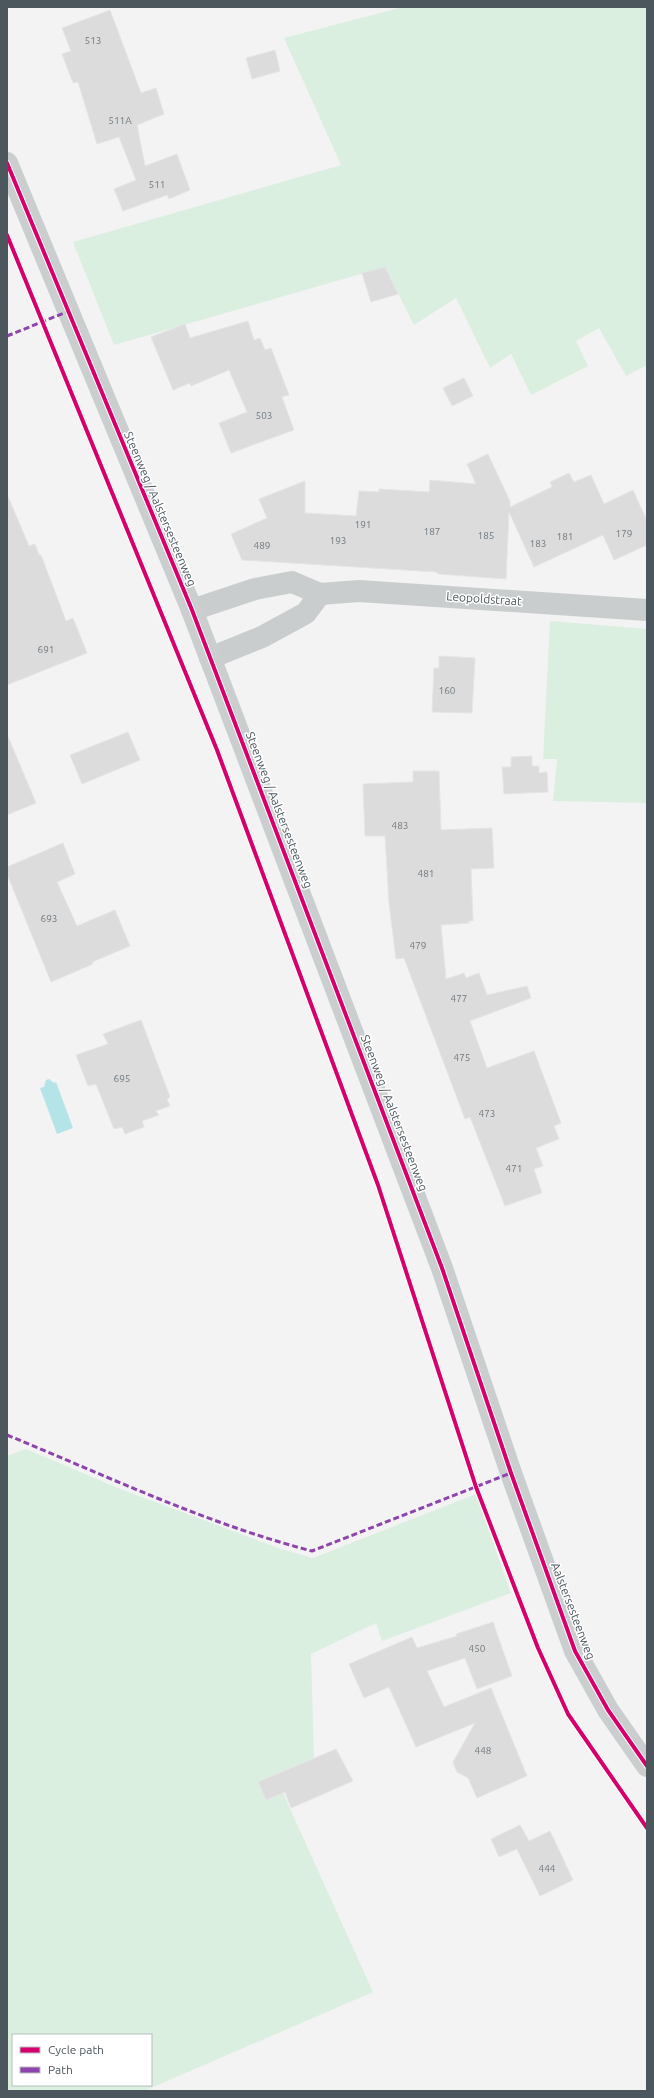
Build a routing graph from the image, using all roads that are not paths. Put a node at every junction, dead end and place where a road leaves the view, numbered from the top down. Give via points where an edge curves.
1 (7, 163) edge
2 (320, 594) junction
3 (192, 610) junction
4 (647, 610) edge
5 (210, 658) junction
6 (511, 1473) joint
7 (647, 1766) edge

1 - 3 main road, Steenweg / Aalstersesteenweg
2 - 3 street, Leopoldstraat via 292,582 255,589
2 - 4 street, Leopoldstraat via 359,591
2 - 5 street via 306,613 262,637
3 - 5 main road, Steenweg / Aalstersesteenweg
5 - 6 main road, Steenweg / Aalstersesteenweg via 442,1268
6 - 7 main road, Aalstersesteenweg via 575,1651 608,1710

